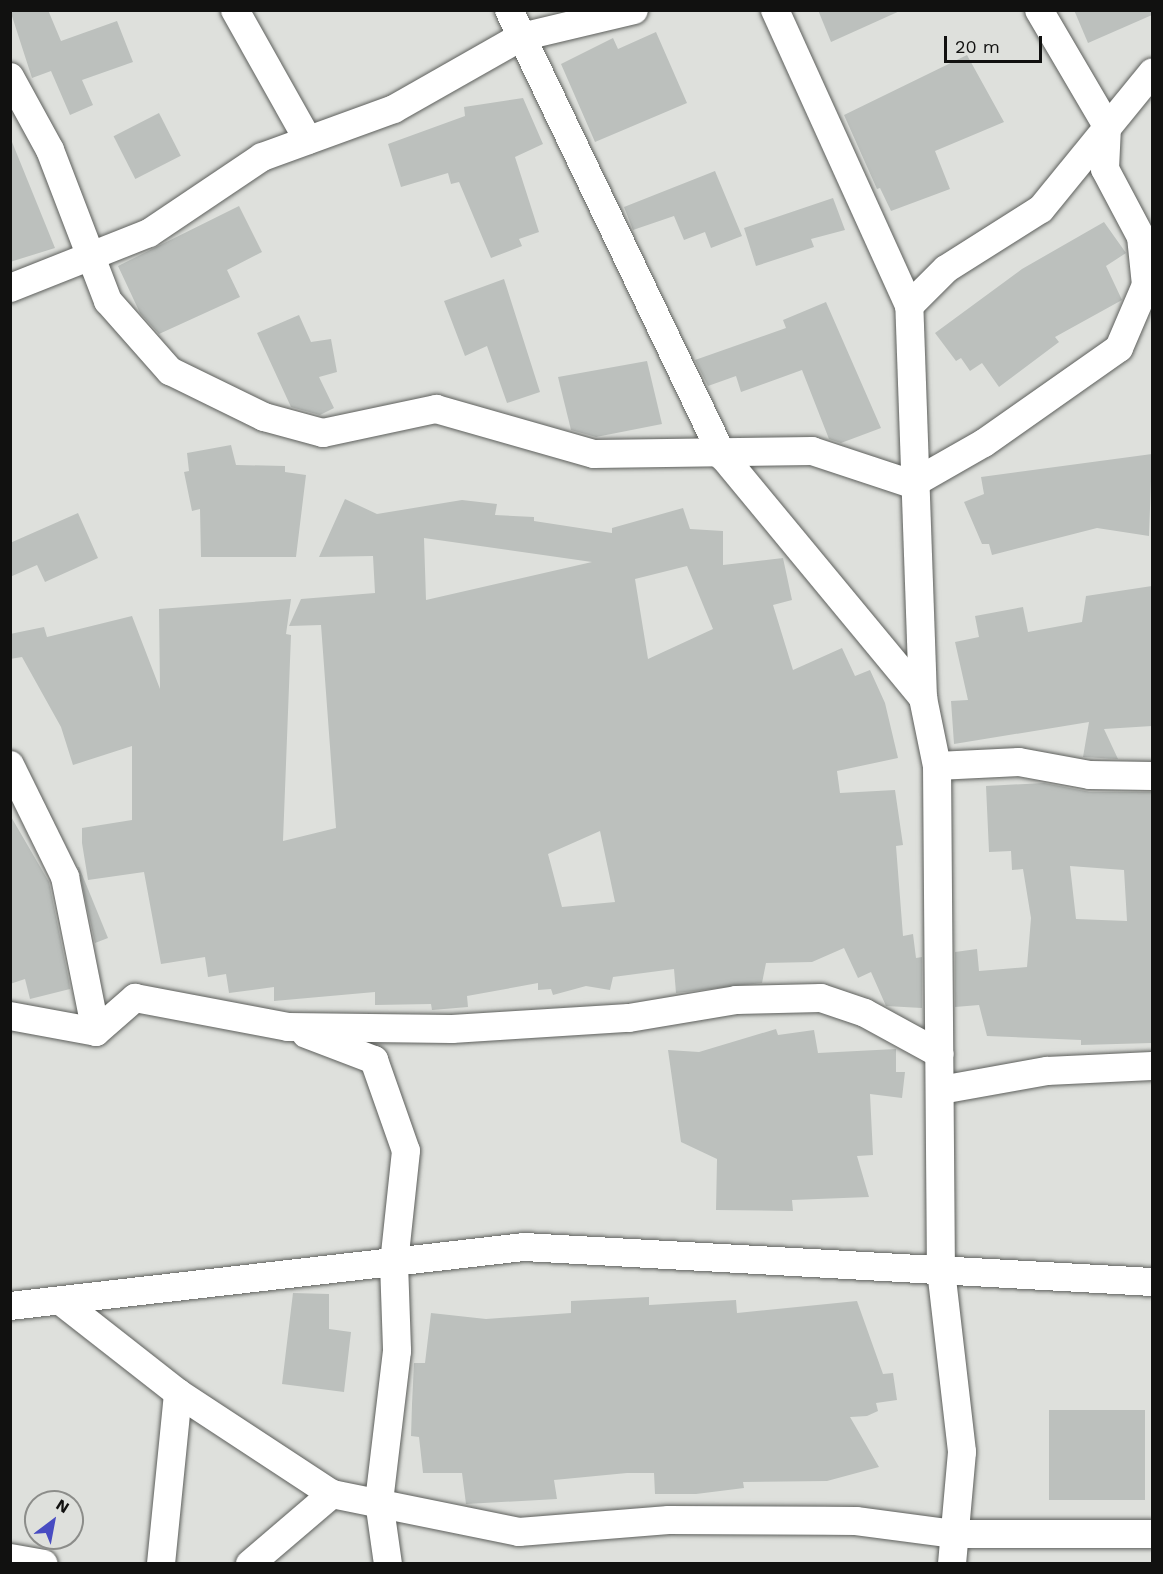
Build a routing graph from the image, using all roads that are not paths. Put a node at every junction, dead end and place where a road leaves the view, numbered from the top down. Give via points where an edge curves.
1 (235, 10) edge
2 (509, 10) edge
3 (634, 10) edge
4 (774, 10) edge
5 (1039, 10) edge
6 (520, 38) junction
7 (1152, 73) edge
8 (10, 78) edge
9 (1107, 126) junction
10 (308, 140) junction
11 (88, 256) junction
12 (10, 288) edge
13 (909, 306) junction
14 (723, 456) junction
15 (912, 484) junction
16 (923, 698) junction
17 (10, 765) edge
18 (937, 766) junction
19 (1152, 776) edge
20 (10, 1016) edge
21 (288, 1027) junction
22 (96, 1032) junction
23 (940, 1054) junction
24 (1152, 1066) edge
25 (941, 1090) junction
26 (394, 1263) junction
27 (941, 1270) junction
28 (1152, 1282) edge
29 (62, 1302) junction
30 (10, 1306) edge
31 (178, 1393) junction
32 (332, 1494) junction
33 (379, 1501) junction
34 (955, 1534) junction
35 (1152, 1534) edge
36 (10, 1558) edge
37 (43, 1563) edge
38 (161, 1563) edge
39 (250, 1563) edge
40 (388, 1563) edge
41 (952, 1563) edge

1 - 10 street
2 - 6 street
3 - 6 street
4 - 13 street
5 - 9 street
6 - 10 street via 394,109
6 - 14 street
7 - 9 street
8 - 11 street via 50,150
9 - 13 street via 1041,209 946,269
9 - 15 street via 1105,170 1141,237 1146,285 1119,348 984,443
10 - 11 street via 262,157 148,233
11 - 12 street
11 - 14 street via 108,302 170,371 264,417 324,433 436,410 594,454
13 - 15 street
14 - 15 street via 812,451
14 - 16 street
15 - 16 street via 923,610
16 - 18 street
17 - 22 street via 65,877
18 - 19 street via 1019,762 1090,775
18 - 23 street
20 - 22 street
21 - 22 street via 135,998
21 - 23 street via 452,1029 629,1018 736,1000 821,998 865,1013
21 - 26 street via 374,1060 406,1151
23 - 25 street
24 - 25 street via 1047,1071
25 - 27 street
26 - 27 street via 524,1247
26 - 29 street
26 - 33 street via 397,1351
27 - 28 street
27 - 34 street via 962,1452
29 - 30 street
29 - 31 street
31 - 32 street
31 - 38 street
32 - 33 street
32 - 39 street
33 - 34 street via 519,1532 669,1520 856,1521
33 - 40 street
34 - 35 street
34 - 41 street
36 - 37 street

